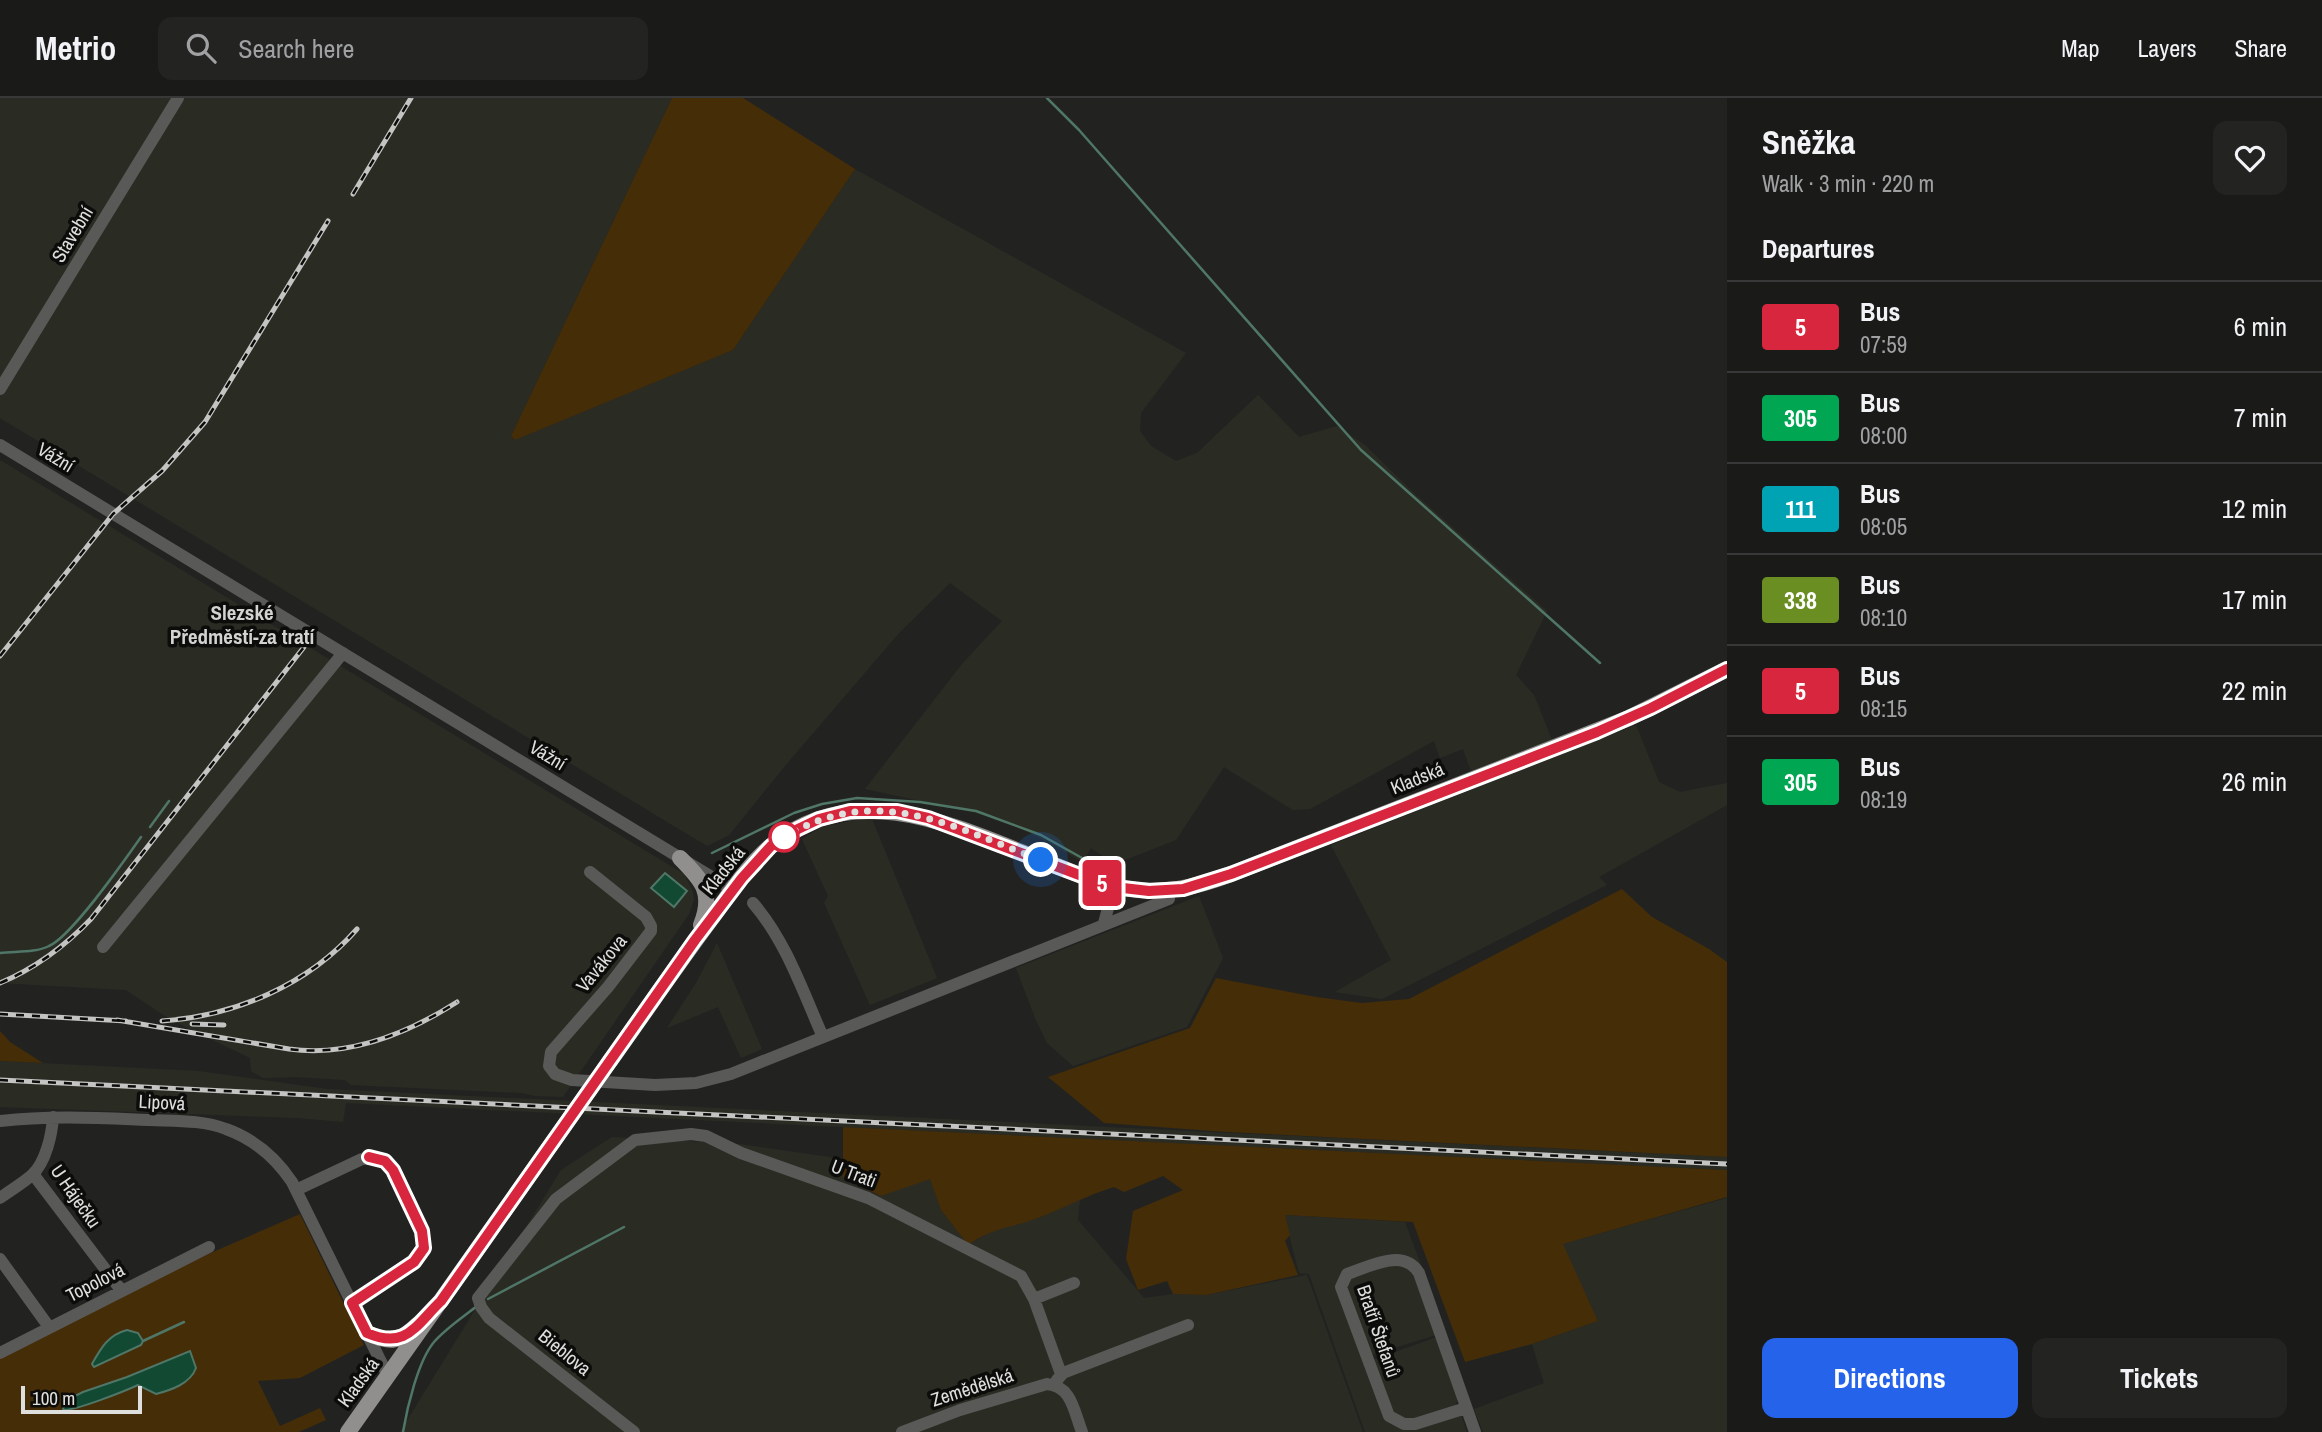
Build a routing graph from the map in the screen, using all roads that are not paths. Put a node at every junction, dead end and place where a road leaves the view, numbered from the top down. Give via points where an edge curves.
1 (178, 98) edge
2 (0, 390) edge
3 (0, 445) edge
4 (343, 653) junction
5 (1727, 669) edge
6 (680, 858) junction
7 (590, 872) dead end
8 (1114, 886) junction
9 (733, 890) junction
10 (1169, 899) dead end
11 (753, 904) dead end
12 (1104, 923) junction
13 (695, 940) junction
14 (103, 947) dead end
15 (823, 1037) junction
16 (53, 1117) junction
17 (0, 1121) edge
18 (638, 1139) joint
19 (33, 1174) junction
20 (296, 1189) junction
21 (0, 1198) edge
22 (209, 1247) dead end
23 (0, 1259) edge
24 (1074, 1283) dead end
25 (121, 1290) junction
26 (1034, 1299) junction
27 (441, 1301) junction
28 (352, 1303) junction
29 (1188, 1325) dead end
30 (49, 1327) junction
31 (367, 1333) junction
32 (0, 1353) edge
33 (388, 1376) junction
34 (1059, 1380) junction
35 (1466, 1408) junction
36 (348, 1432) edge
37 (634, 1432) edge
38 (902, 1432) edge
39 (1082, 1432) edge
40 (1475, 1432) edge

1 - 2 street, Stavební
3 - 4 street, Vážní
4 - 6 street, Vážní
4 - 14 street
5 - 8 main road, Kladská via 1597,732 1210,882 1166,890
6 - 9 street, Vážní
6 - 13 main road via 705,891 706,911
7 - 15 street, Vavákova via 646,917 651,931 551,1052 552,1070 560,1076 655,1085 696,1083
8 - 9 main road, Kladská via 928,818 862,810 819,819 786,836 762,855
8 - 12 street
9 - 13 main road, Kladská
10 - 12 street
11 - 15 street via 775,934
12 - 15 street
13 - 27 main road, Kladská, bridge
16 - 17 street, Lipová
16 - 19 street, U Háječku via 40,1165
16 - 20 street, Lipová via 223,1127 261,1148
18 - 26 street, U Trati via 702,1134 741,1153 868,1198 1021,1276
18 - 37 street, Bieblova via 556,1199 478,1298 489,1318
19 - 21 street
19 - 25 street, U Háječku
20 - 28 street, Lipová
20 - 28 street via 362,1158 380,1158 393,1170 422,1231 424,1248 414,1262
22 - 25 street, Topolová
23 - 30 street
24 - 26 street
25 - 30 street, Topolová
26 - 34 street
27 - 31 main road via 402,1338 386,1340
27 - 33 main road, Kladská
28 - 31 street, Lipová
29 - 34 street, Zemědělská
30 - 32 street, Topolová
31 - 33 street, Lipová
33 - 36 main road, Kladská
34 - 38 street, Zemědělská
34 - 39 street
35 - 35 street, Bratří Štefanů via 1414,1266 1394,1259 1347,1274 1341,1287 1389,1416 1404,1424 1415,1423
35 - 40 street, Bratří Štefanů

